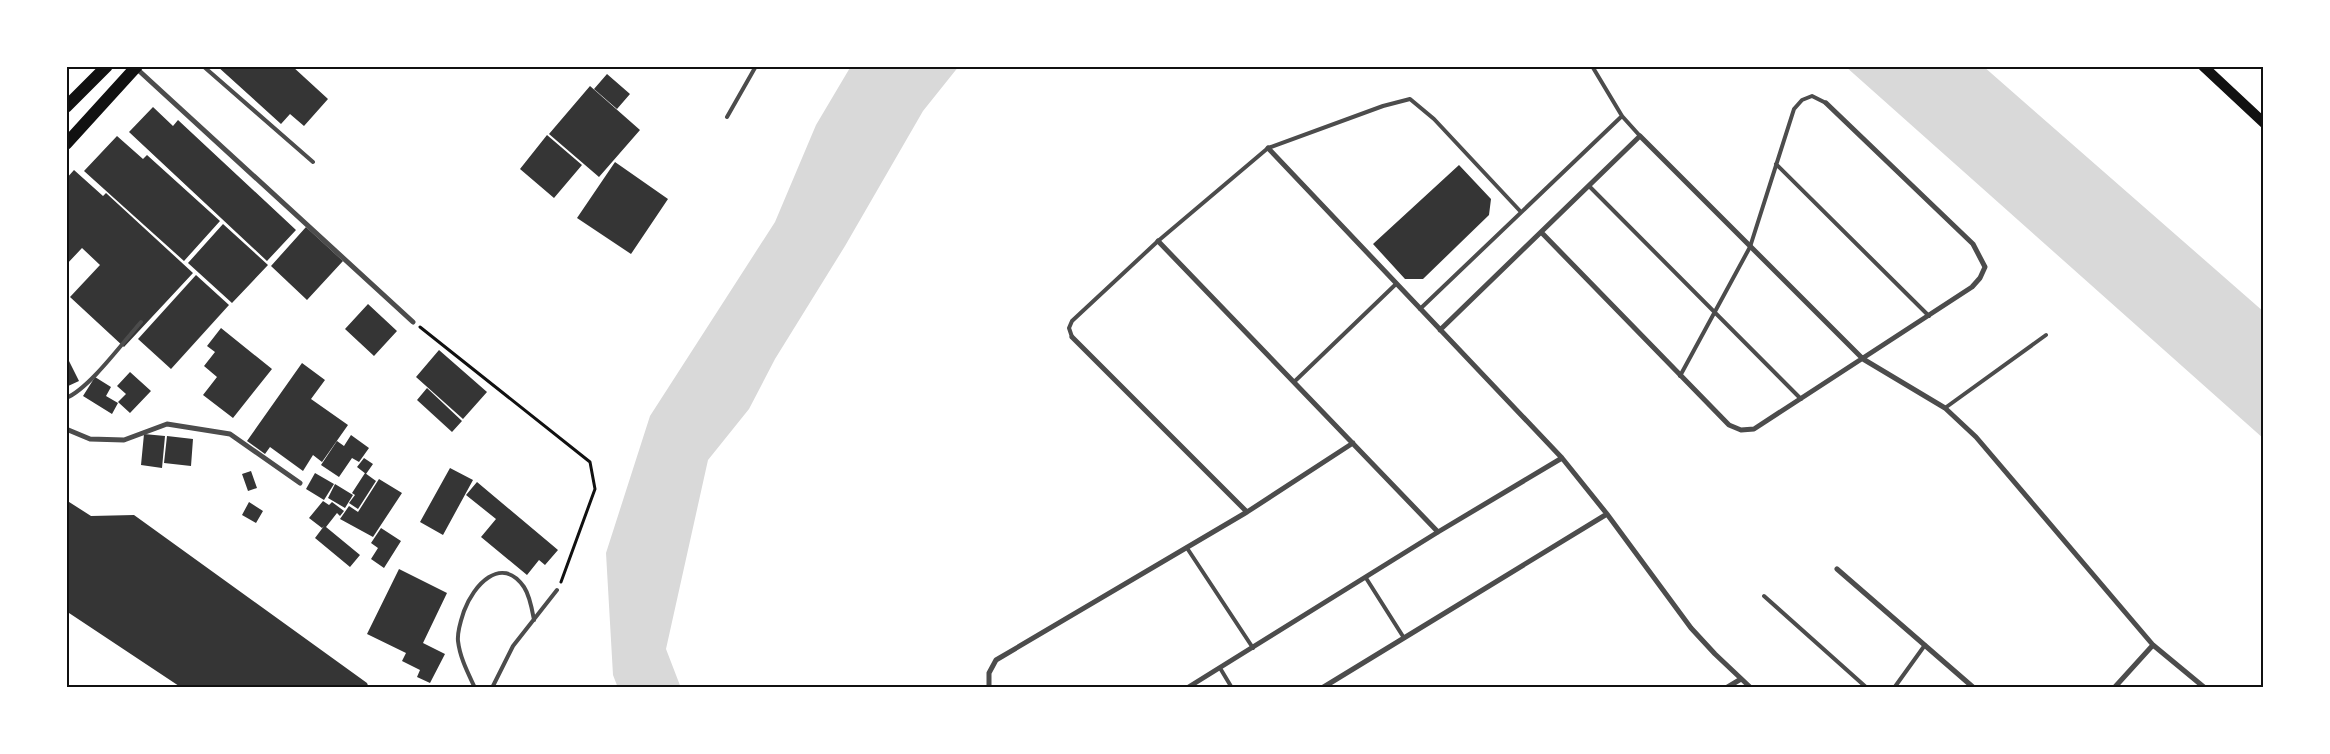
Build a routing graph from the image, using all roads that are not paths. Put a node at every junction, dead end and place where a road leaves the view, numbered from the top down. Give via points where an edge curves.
1 (107, 66) edge
2 (203, 66) edge
3 (756, 66) edge
4 (1592, 66) edge
5 (2203, 66) edge
6 (136, 67) edge
7 (1826, 102) joint
8 (66, 107) edge
9 (1622, 116) junction
10 (727, 117) dead end
11 (2264, 123) edge
12 (1640, 136) junction
13 (66, 144) edge
14 (1268, 148) junction
15 (314, 162) dead end
16 (1776, 164) junction
17 (1589, 186) junction
18 (1521, 212) junction
19 (1541, 232) junction
20 (1158, 241) junction
21 (1750, 246) junction
22 (1396, 284) junction
23 (1420, 309) junction
24 (1714, 313) junction
25 (1929, 316) junction
26 (141, 322) dead end
27 (413, 322) road end
28 (1440, 330) junction
29 (2046, 335) dead end
30 (1072, 337) joint
31 (1863, 359) junction
32 (1680, 376) junction
33 (1294, 382) junction
34 (66, 398) edge
35 (1801, 399) junction
36 (1945, 408) junction
37 (66, 429) edge
38 (1353, 443) junction
39 (1562, 458) junction
40 (300, 483) dead end
41 (1247, 512) junction
42 (1607, 514) junction
43 (1438, 532) junction
44 (1187, 548) junction
45 (1836, 569) dead end
46 (1366, 578) junction
47 (558, 590) road end
48 (1764, 596) dead end
49 (534, 620) junction
50 (1404, 638) junction
51 (1925, 645) junction
52 (2153, 645) junction
53 (1253, 648) junction
54 (1220, 668) junction
55 (1741, 679) junction
56 (474, 688) edge
57 (492, 688) edge
58 (989, 688) edge
59 (1188, 688) edge
60 (1232, 688) edge
61 (1322, 688) edge
62 (1726, 688) edge
63 (1751, 688) edge
64 (1866, 688) edge
65 (1894, 688) edge
66 (1974, 688) edge
67 (2114, 688) edge
68 (2205, 688) edge

1 - 8 main road
2 - 15 lane
3 - 10 lane
4 - 9 lane
5 - 11 main road
6 - 13 main road
6 - 27 street
7 - 16 lane via 1812,96 1802,100 1794,109
7 - 25 street via 1973,244 1985,267 1972,287
9 - 12 lane
9 - 18 lane
12 - 17 street
12 - 21 street
14 - 18 lane via 1383,106 1410,100 1434,119
14 - 20 lane
14 - 22 street
16 - 21 lane
16 - 25 lane
17 - 19 street
17 - 24 lane
18 - 23 lane
19 - 28 street
19 - 32 street
20 - 30 lane via 1072,321
20 - 33 street
21 - 24 lane
21 - 31 street
22 - 23 street
22 - 33 lane
23 - 28 street
24 - 32 lane
24 - 35 lane
25 - 31 street
26 - 34 lane via 87,382
28 - 39 street
29 - 36 lane
30 - 41 street
31 - 35 street
31 - 36 street
32 - 35 street via 1729,425 1741,430 1754,429
33 - 38 street
36 - 52 street via 1976,437
37 - 40 street via 90,438 124,440 167,424 230,434
38 - 41 street
38 - 43 street
39 - 42 street
39 - 43 street
41 - 44 street
42 - 50 street
42 - 55 street via 1691,628
43 - 46 street
44 - 53 lane
44 - 58 street via 996,660 989,673
45 - 51 street
46 - 50 lane
46 - 53 street
47 - 49 lane
48 - 64 lane
49 - 56 lane via 524,586 512,576 499,572 488,576 477,587 460,622 458,639
49 - 57 lane via 513,646
50 - 61 street
51 - 65 lane
51 - 66 street
52 - 67 street
52 - 68 street
53 - 54 street
54 - 59 street
54 - 60 lane
55 - 62 street
55 - 63 street

